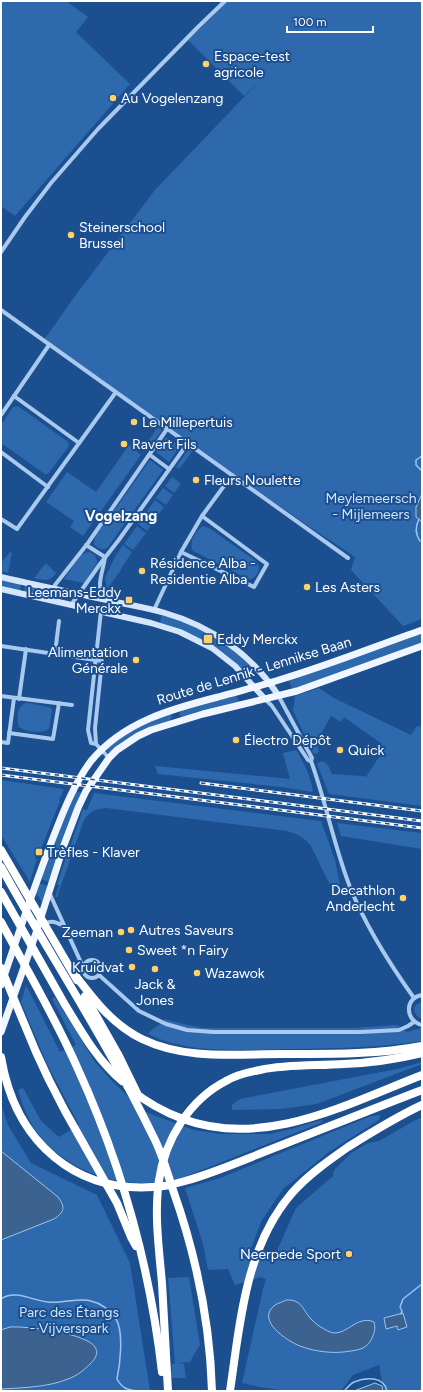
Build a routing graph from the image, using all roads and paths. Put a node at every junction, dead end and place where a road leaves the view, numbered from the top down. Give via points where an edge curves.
1 (225, 1) edge
2 (1, 252) edge
3 (1, 310) edge
4 (49, 345) junction
5 (116, 392) junction
6 (14, 396) junction
7 (1, 415) edge
8 (167, 429) junction
9 (79, 443) junction
10 (188, 443) junction
11 (1, 452) edge
12 (150, 455) junction
13 (169, 468) junction
14 (232, 475) junction
15 (48, 487) junction
16 (202, 516) junction
17 (1, 519) edge
18 (86, 545) junction
19 (181, 552) junction
20 (105, 557) junction
21 (348, 558) dead end
22 (1, 576) edge
23 (1, 589) edge
24 (53, 589) junction
25 (78, 594) junction
26 (50, 600) junction
27 (103, 600) junction
28 (71, 605) junction
29 (154, 610) junction
30 (101, 611) junction
31 (59, 621) dead end
32 (422, 630) edge
33 (1, 646) edge
34 (422, 646) edge
35 (26, 649) junction
36 (55, 653) junction
37 (96, 661) junction
38 (270, 682) junction
39 (254, 687) junction
40 (1, 696) edge
41 (278, 696) junction
42 (14, 698) junction
43 (19, 698) junction
44 (265, 699) junction
45 (59, 703) junction
46 (72, 705) dead end
47 (10, 734) junction
48 (1, 742) edge
49 (96, 744) junction
50 (101, 750) junction
51 (107, 761) junction
52 (311, 761) junction
53 (1, 850) edge
54 (1, 867) edge
55 (49, 892) junction
56 (2, 894) edge
57 (1, 922) edge
58 (64, 926) junction
59 (35, 936) junction
60 (83, 966) junction
61 (1, 968) edge
62 (75, 975) junction
63 (99, 976) junction
64 (1, 985) edge
65 (422, 995) edge
66 (414, 998) junction
67 (414, 1022) junction
68 (422, 1025) edge
69 (1, 1031) edge
70 (422, 1046) edge
71 (422, 1054) edge
72 (1, 1057) edge
73 (422, 1074) edge
74 (422, 1090) edge
75 (422, 1105) edge
76 (154, 1136) junction
77 (141, 1253) junction
78 (164, 1391) edge
79 (168, 1391) edge
80 (212, 1391) edge
81 (230, 1391) edge

1 - 2 street via 93,135 51,183
3 - 4 street
4 - 5 street
4 - 6 street
5 - 8 street
5 - 9 street
6 - 7 street
6 - 9 street
8 - 10 street
8 - 12 street
9 - 15 street
10 - 13 street
10 - 14 street
11 - 15 street
12 - 13 street
12 - 18 street
13 - 20 street
14 - 16 street
14 - 21 street
15 - 17 street via 17,529
16 - 19 street
16 - 19 street via 268,564 254,587
18 - 20 street
18 - 24 street
19 - 29 street
20 - 25 street
20 - 27 street via 99,578
22 - 24 street
23 - 26 street
24 - 25 street
24 - 26 street
25 - 27 street
25 - 28 street
26 - 28 street
27 - 29 street
28 - 30 street
29 - 38 street via 203,627 228,642
30 - 37 street
30 - 39 street via 180,632 212,648 235,666
31 - 36 street
32 - 38 main road, Route de Lennik - Lennikse Baan
33 - 35 street
34 - 41 main road, Route de Lennik - Lennikse Baan
35 - 36 street
35 - 43 street
36 - 37 street
37 - 49 street via 88,730 91,743
37 - 49 street via 102,661 95,728
38 - 39 main road, Route de Lennik - Lennikse Baan
38 - 41 street
39 - 44 street
39 - 50 main road, Route de Lennik - Lennikse Baan via 152,717 128,729
40 - 42 street
41 - 44 main road, Route de Lennik - Lennikse Baan
41 - 52 street via 306,746
42 - 43 street
42 - 47 street
43 - 45 street
44 - 51 main road, Route de Lennik - Lennikse Baan via 151,730 128,743
44 - 52 street
45 - 46 street
45 - 47 street via 53,739
47 - 48 street via 8,743
49 - 50 street
50 - 51 street
50 - 64 main road, Route de Lennik - Lennikse Baan via 76,785 68,803 42,867
51 - 55 main road, Route de Lennik - Lennikse Baan via 86,791 78,808
52 - 66 street via 346,875 364,918
53 - 62 highway
54 - 76 highway via 106,1047
55 - 58 street
55 - 59 main road, Route de Lennik - Lennikse Baan
56 - 73 highway via 86,1039 115,1076 148,1102 175,1116 190,1122 227,1129 266,1128 315,1116
57 - 77 highway via 78,1068 116,1167
58 - 59 street via 48,922
58 - 60 street
59 - 69 main road, Route de Lennik - Lennikse Baan
60 - 63 street via 83,971 89,978
60 - 63 street via 88,960 97,961 101,968
61 - 77 highway via 49,1080 117,1203 131,1237
62 - 70 highway via 113,1020 133,1035 154,1045 180,1052 217,1055 345,1054 377,1053
62 - 76 highway via 146,1111
63 - 67 street via 139,1011 166,1024 187,1030 360,1032 399,1030
65 - 66 street
66 - 67 street via 408,1010
67 - 68 street
71 - 79 highway via 361,1063 261,1069 226,1081 202,1098 182,1121 168,1148 160,1174 157,1202
72 - 74 highway via 8,1087 23,1120 42,1146 55,1158 82,1175 112,1186 131,1188 166,1186 214,1172
75 - 81 highway via 394,1119 329,1160 306,1178 275,1215 264,1237 247,1288
76 - 80 highway via 186,1225 195,1262 207,1323
77 - 78 highway via 159,1346

